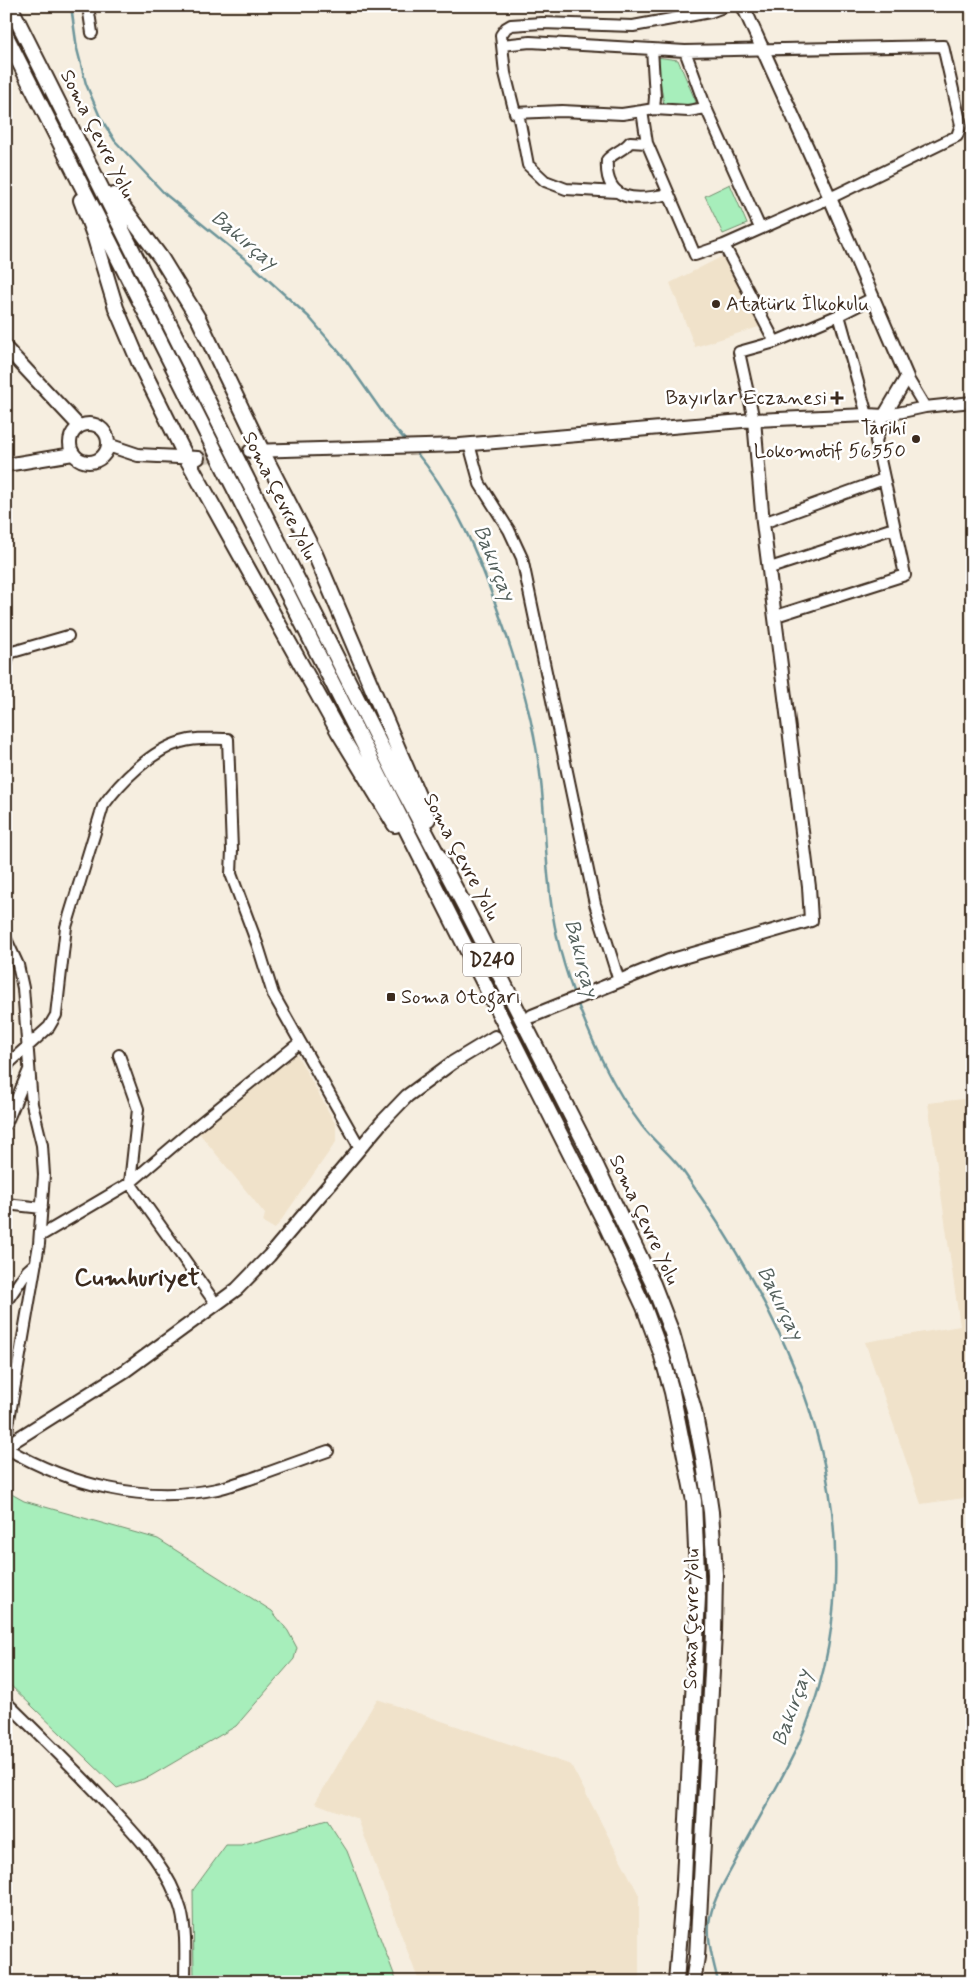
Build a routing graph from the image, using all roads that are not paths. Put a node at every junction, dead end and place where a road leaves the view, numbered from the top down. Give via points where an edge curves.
1 (10, 6) edge
2 (88, 6) edge
3 (726, 6) edge
4 (743, 6) edge
5 (92, 34) dead end
6 (6, 36) edge
7 (502, 45) junction
8 (652, 49) junction
9 (762, 50) junction
10 (685, 52) junction
11 (706, 108) junction
12 (654, 109) junction
13 (642, 111) junction
14 (518, 113) junction
15 (51, 125) junction
16 (648, 144) junction
17 (80, 145) junction
18 (617, 192) junction
19 (670, 194) junction
20 (830, 198) junction
21 (760, 228) junction
22 (724, 245) junction
23 (873, 298) junction
24 (838, 315) junction
25 (775, 342) junction
26 (6, 348) edge
27 (907, 377) junction
28 (972, 402) edge
29 (925, 407) junction
30 (867, 415) junction
31 (884, 416) junction
32 (754, 420) junction
33 (79, 426) junction
34 (465, 444) junction
35 (108, 445) junction
36 (256, 451) junction
37 (74, 454) junction
38 (193, 458) junction
39 (6, 465) edge
40 (884, 479) junction
41 (763, 523) junction
42 (894, 528) junction
43 (770, 568) junction
44 (776, 616) junction
45 (68, 636) dead end
46 (8, 652) edge
47 (6, 666) edge
48 (463, 903) junction
49 (449, 913) junction
50 (6, 939) edge
51 (619, 981) junction
52 (538, 1014) dead end
53 (495, 1037) dead end
54 (299, 1043) junction
55 (28, 1046) junction
56 (119, 1055) dead end
57 (7, 1065) edge
58 (29, 1068) junction
59 (6, 1124) edge
60 (360, 1148) junction
61 (130, 1183) junction
62 (6, 1204) edge
63 (42, 1208) junction
64 (40, 1236) junction
65 (36, 1263) junction
66 (6, 1302) edge
67 (216, 1304) junction
68 (6, 1437) edge
69 (6, 1447) edge
70 (328, 1451) dead end
71 (6, 1702) edge
72 (185, 1982) edge
73 (676, 1982) edge
74 (693, 1982) edge

1 - 17 highway, Soma Çevre Yolu / D240
2 - 5 street
3 - 7 street via 710,12 633,26 511,25 501,35
4 - 9 main road
6 - 15 highway, Soma Çevre Yolu / D240
7 - 8 street via 530,42
7 - 14 street via 512,105
8 - 10 street
8 - 12 street
9 - 10 street
9 - 20 main road
9 - 20 street via 944,46 961,125 956,136
10 - 11 street
11 - 12 street via 688,111
11 - 21 street
12 - 13 street
13 - 14 street via 622,114 562,110
13 - 16 street
14 - 18 street via 528,165 546,181 566,189
15 - 38 highway via 94,234 116,308 139,362
15 - 49 highway, Soma Çevre Yolu / D240
16 - 18 street via 630,142 624,150 607,160 608,182
16 - 19 street
17 - 36 highway via 161,258 199,320
17 - 48 highway, Soma Çevre Yolu / D240 via 399,782
18 - 19 street via 652,198
19 - 22 street via 695,255
20 - 21 street
20 - 23 main road
21 - 22 street
22 - 25 street
23 - 24 street
23 - 27 main road
24 - 25 street
24 - 30 street
25 - 32 street via 740,352
26 - 33 main road
27 - 29 street
27 - 31 main road
28 - 29 street
29 - 31 street
30 - 31 main road
30 - 32 main road
31 - 40 street via 876,441
32 - 34 main road
32 - 41 main road
33 - 35 main road via 90,424 102,428
33 - 37 main road via 71,436 70,449
34 - 36 main road
34 - 51 street via 480,484 509,530 522,558 595,904
35 - 37 main road via 103,456 94,461 82,461
35 - 38 main road via 138,454
36 - 48 highway via 315,554
37 - 39 main road
38 - 49 highway via 338,731
40 - 41 street
40 - 42 street
41 - 43 main road
42 - 43 street
42 - 44 street via 905,575
43 - 44 main road
44 - 51 main road via 811,920 669,961
45 - 46 street
46 - 47 street
48 - 74 highway, Soma Çevre Yolu / D240 via 589,1151 652,1284 672,1332 694,1410 710,1503 715,1574
49 - 73 highway, Soma Çevre Yolu / D240 via 626,1267 661,1353 672,1392 694,1501 698,1597
50 - 55 street via 18,965 23,988
51 - 52 main road
53 - 60 main road via 452,1062 407,1096
54 - 55 street via 273,994 230,874 228,739 197,739 180,742 151,757 115,790 103,806 66,927 56,1015 49,1027
54 - 60 street
54 - 61 street
55 - 57 street
55 - 58 street
56 - 61 street via 138,1109
58 - 59 street
58 - 63 street via 32,1104 42,1145
60 - 67 main road via 269,1256 237,1289
61 - 64 street
61 - 67 street
62 - 63 street
63 - 64 street
64 - 65 street
65 - 66 street
65 - 68 street
67 - 69 main road via 125,1371
69 - 70 street via 33,1463 80,1482 137,1493 176,1495 218,1489
71 - 72 street via 152,1852 180,1909 185,1934

